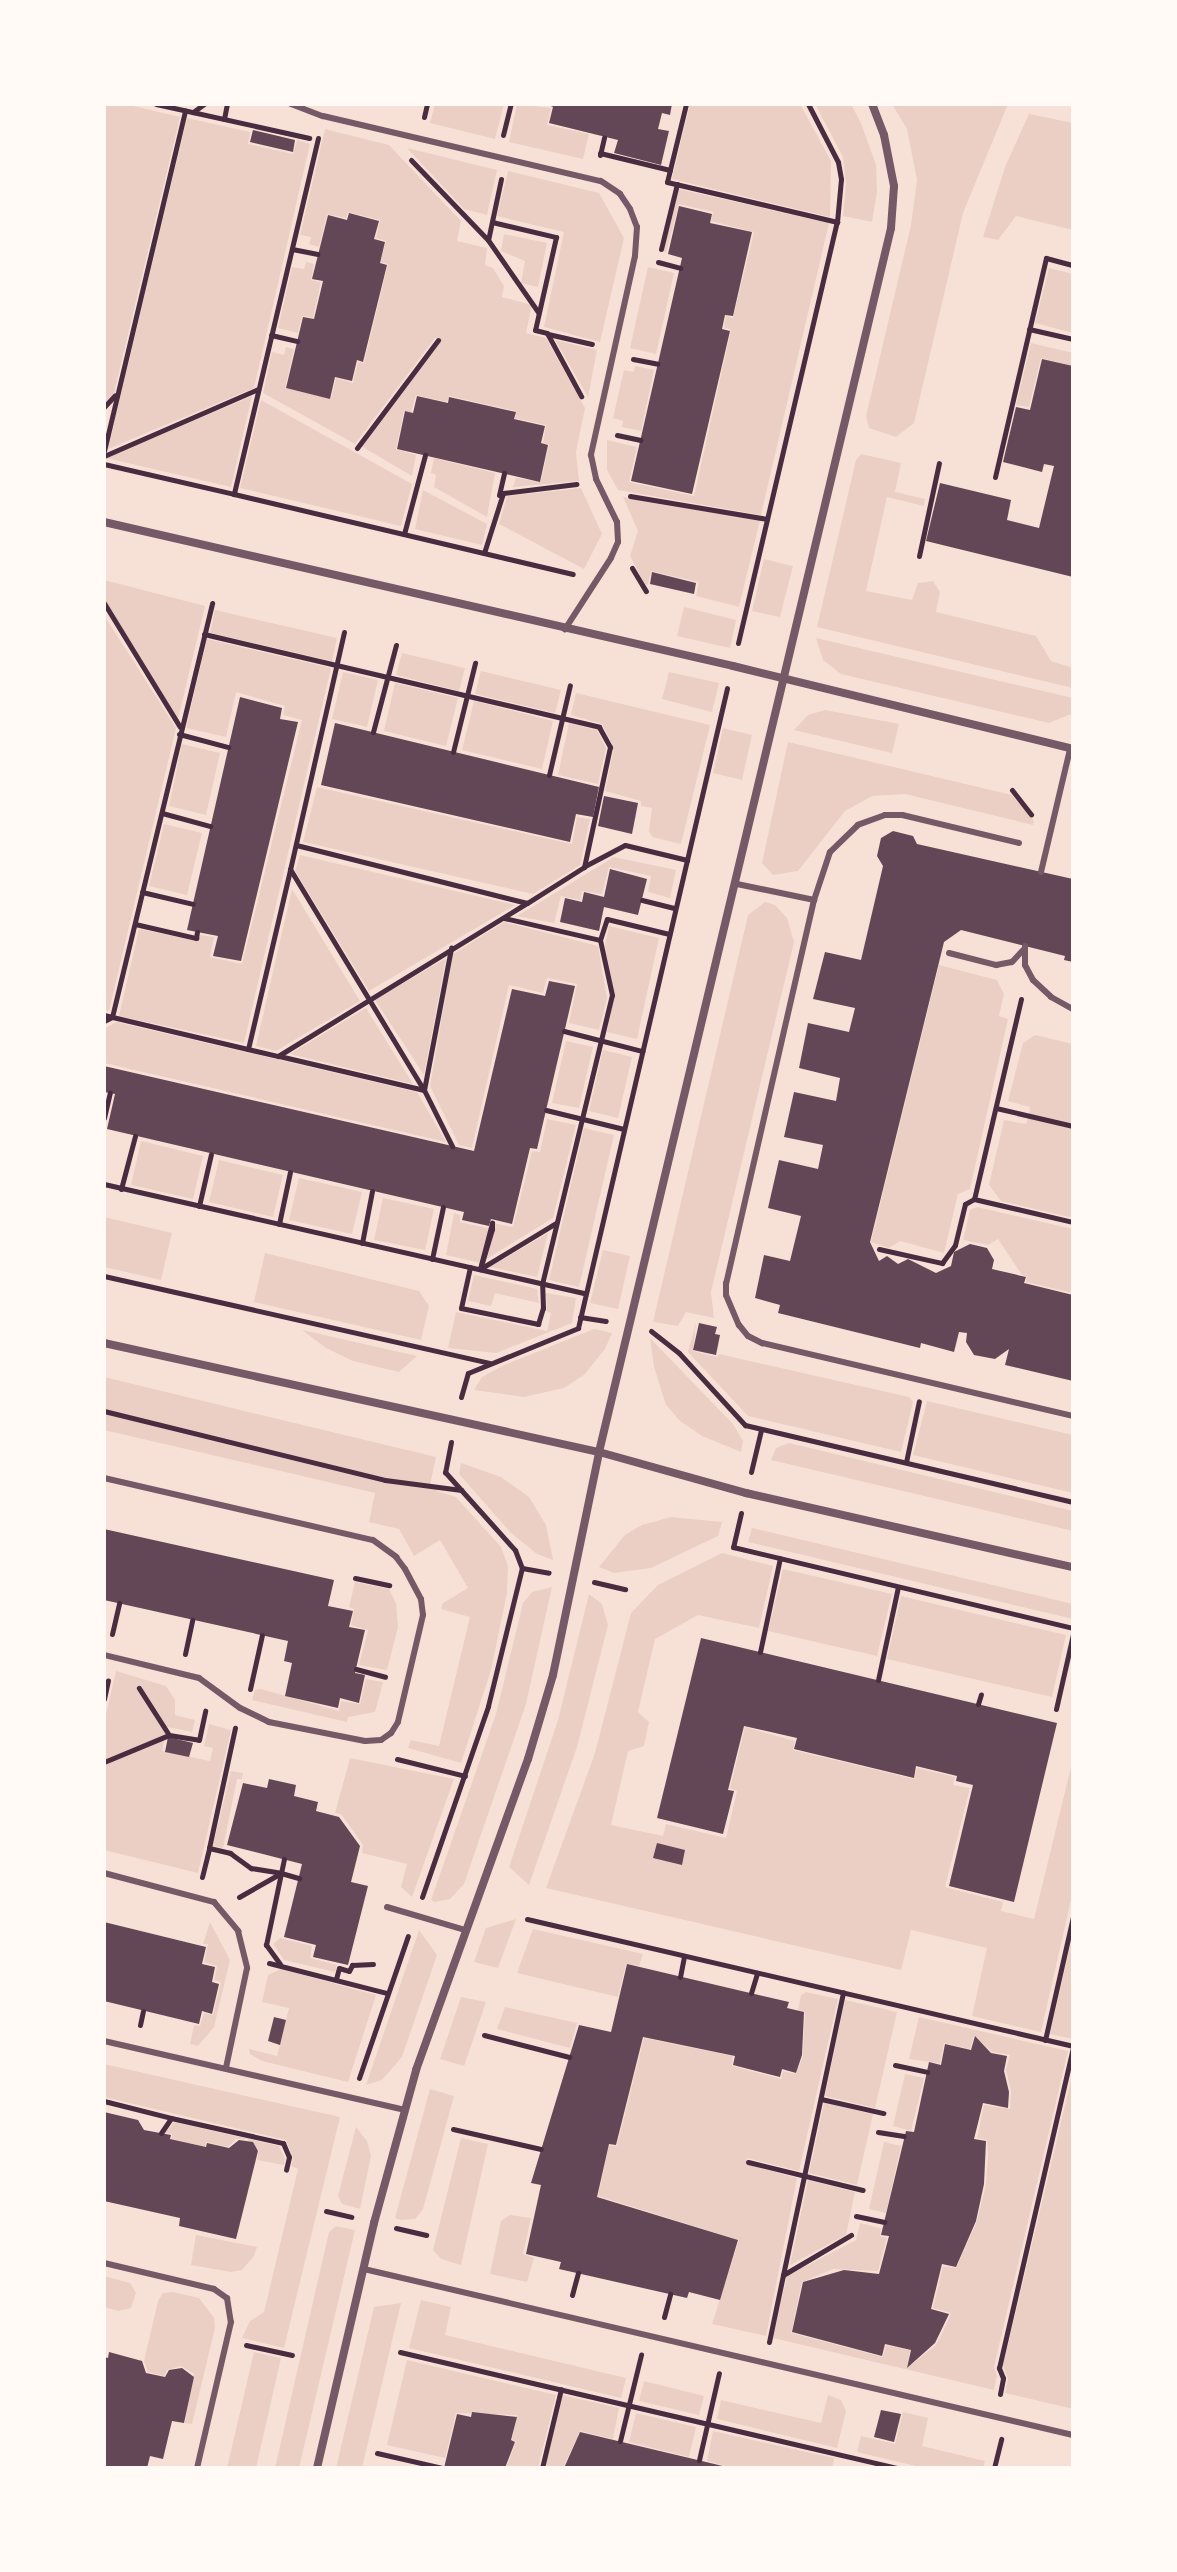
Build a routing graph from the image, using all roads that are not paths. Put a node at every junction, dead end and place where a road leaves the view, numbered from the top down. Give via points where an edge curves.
1 (291, 104) edge
2 (872, 104) edge
3 (104, 522) edge
4 (565, 629) junction
5 (783, 679) junction
6 (1072, 749) edge
7 (1019, 843) dead end
8 (1041, 872) dead end
9 (737, 884) junction
10 (814, 900) junction
11 (949, 953) dead end
12 (1073, 1009) edge
13 (104, 1343) edge
14 (1073, 1416) edge
15 (599, 1452) junction
16 (104, 1478) edge
17 (1073, 1567) edge
18 (105, 1655) edge
19 (104, 1873) edge
20 (387, 1907) dead end
21 (465, 1930) junction
22 (104, 2041) edge
23 (226, 2068) junction
24 (405, 2110) junction
25 (104, 2263) edge
26 (364, 2269) junction
27 (1073, 2435) edge
28 (197, 2468) edge
29 (317, 2468) edge

1 - 4 lane via 601,181 630,209 637,246 591,455 597,482 617,522 618,542
2 - 5 street via 894,186 891,228
3 - 4 street
4 - 5 street
5 - 6 street
5 - 9 street
6 - 8 lane
7 - 10 lane via 902,815 870,819 830,852
9 - 10 lane
9 - 15 street
10 - 14 lane via 730,1267 726,1295 739,1325 762,1343
11 - 12 lane via 999,965 1018,958 1025,946 1028,971 1039,988
13 - 15 street
15 - 17 street via 746,1493
15 - 21 street via 541,1719
16 - 18 lane via 373,1540 396,1557 413,1583 423,1615 403,1702 391,1733 381,1740 269,1722 181,1673
19 - 23 lane via 214,1902 238,1931 247,1968
20 - 21 lane
21 - 24 street
22 - 23 lane
23 - 24 lane
24 - 26 street
25 - 28 lane via 214,2289 227,2298 231,2322
26 - 27 lane
26 - 29 street

